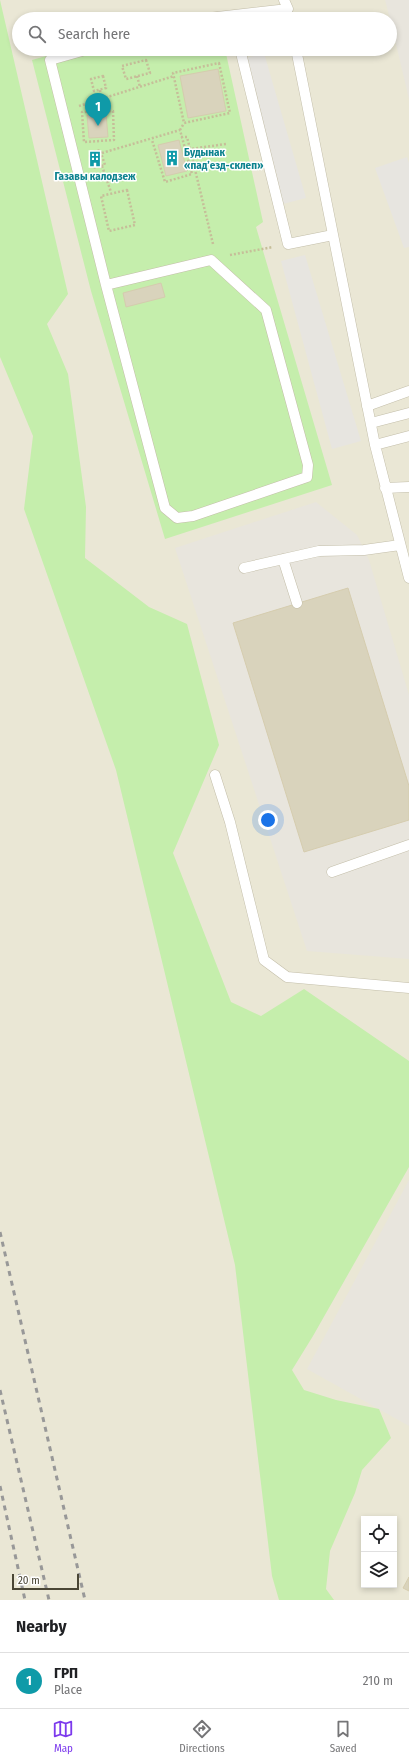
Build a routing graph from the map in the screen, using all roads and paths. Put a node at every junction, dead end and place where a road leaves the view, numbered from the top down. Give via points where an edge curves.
1 (288, 7) edge
2 (260, 12) edge
3 (64, 56) edge
4 (242, 56) edge
5 (297, 56) edge
6 (137, 76) junction
7 (174, 76) junction
8 (140, 87) junction
9 (100, 90) junction
10 (101, 98) junction
11 (87, 104) junction
12 (63, 110) junction
13 (89, 112) junction
14 (184, 123) junction
15 (180, 130) junction
16 (181, 137) junction
17 (152, 140) junction
18 (226, 144) dead end
19 (190, 149) junction
20 (102, 153) junction
21 (85, 154) dead end
22 (102, 166) junction
23 (90, 169) dead end
24 (111, 192) junction
25 (333, 235) junction
26 (288, 244) junction
27 (214, 259) junction
28 (106, 285) junction
29 (409, 391) edge
30 (367, 406) junction
31 (409, 413) edge
32 (371, 423) junction
33 (409, 436) edge
34 (375, 445) junction
35 (409, 487) edge
36 (385, 488) junction
37 (400, 545) junction
38 (282, 559) junction
39 (244, 568) dead end
40 (409, 578) edge
41 (297, 603) dead end
42 (215, 776) dead end
43 (409, 845) edge
44 (332, 872) dead end
45 (409, 988) edge

1 - 2 lane
3 - 12 lane via 50,60
4 - 26 lane
5 - 25 lane
6 - 6 path via 126,80 122,66 146,60 150,73
6 - 8 path
7 - 8 path
7 - 14 path
7 - 14 path via 173,73 219,63 230,113
8 - 10 path
9 - 9 path via 106,88 103,76 91,79 94,91
9 - 10 path
10 - 11 path
11 - 12 path
11 - 13 path
12 - 28 lane
13 - 13 path via 82,112 84,142 114,140 113,111
14 - 15 path
15 - 16 path
15 - 17 path
16 - 17 path via 192,174 164,182
16 - 19 path via 187,136
17 - 20 path
18 - 19 path
19 - 27 path
20 - 21 path via 100,150
20 - 22 path
22 - 23 path
22 - 24 path
24 - 24 path via 101,196 109,231 135,225 127,190
25 - 26 lane
25 - 30 lane
26 - 27 path
27 - 28 lane
27 - 28 lane via 266,310 308,465 307,477 193,516 176,518 165,508
29 - 30 lane
30 - 32 lane
31 - 32 lane
32 - 34 lane
33 - 34 lane
34 - 36 lane
35 - 36 lane
36 - 37 lane
37 - 38 lane via 364,550 319,551
37 - 40 lane
38 - 39 lane
38 - 41 lane
42 - 45 lane via 230,822 264,960 287,977
43 - 44 lane

